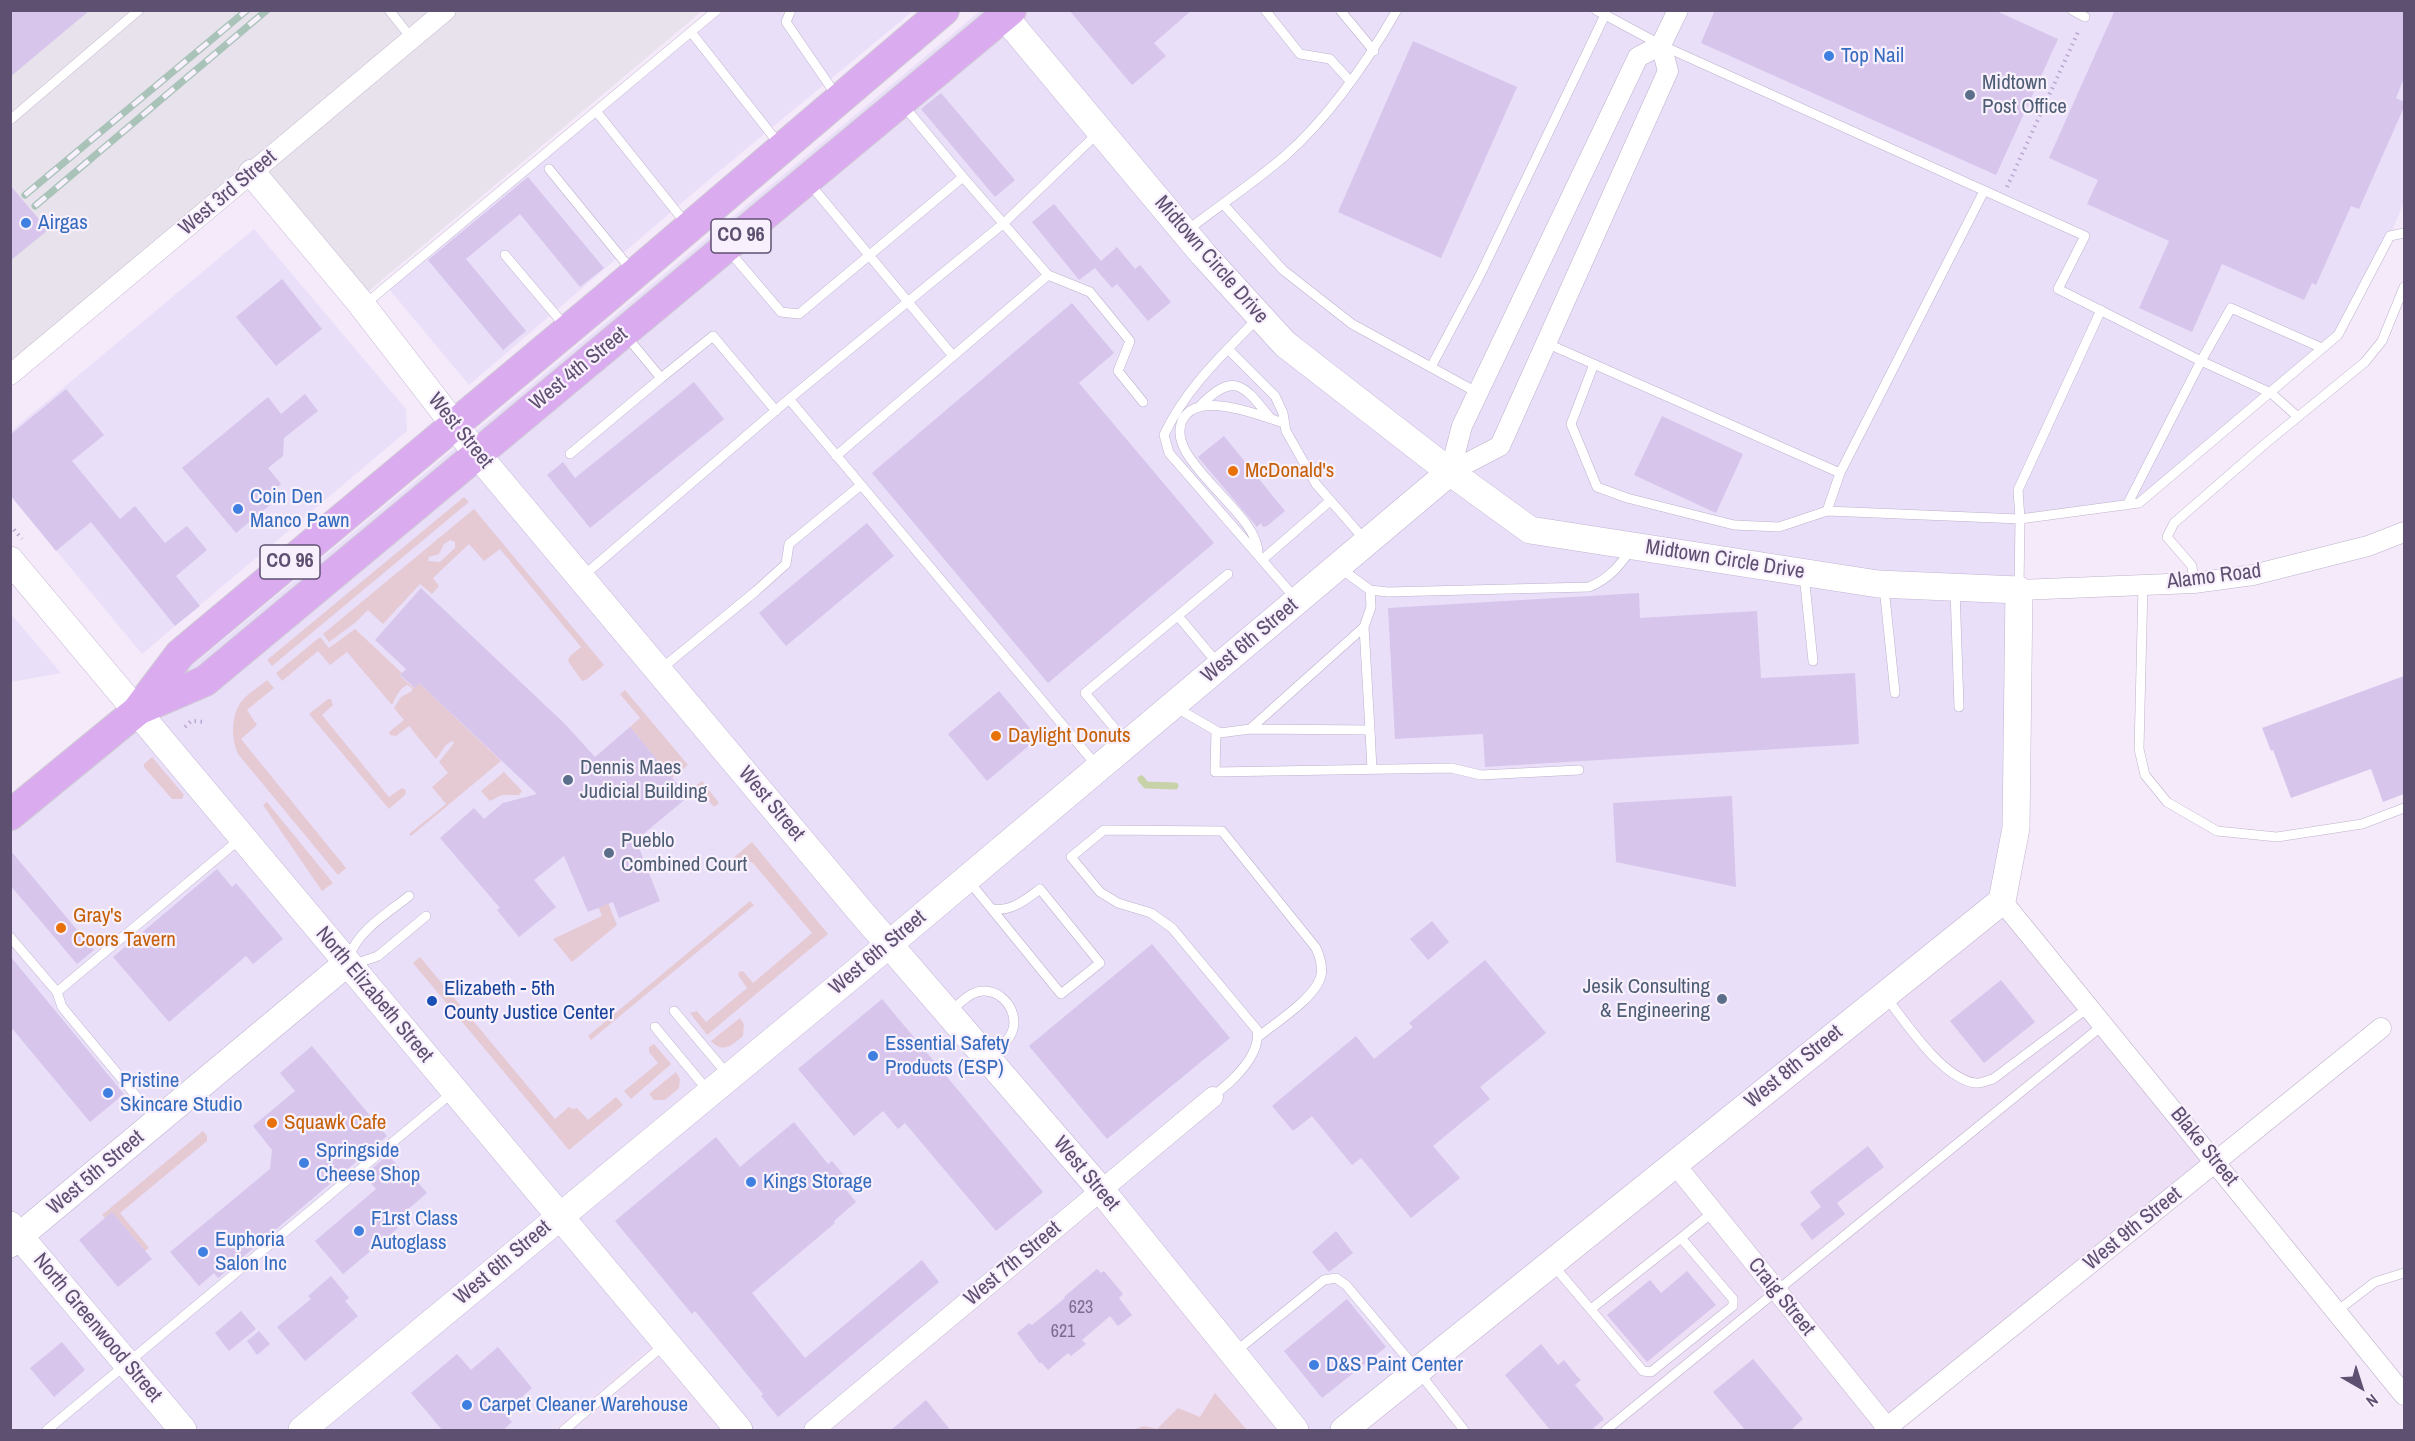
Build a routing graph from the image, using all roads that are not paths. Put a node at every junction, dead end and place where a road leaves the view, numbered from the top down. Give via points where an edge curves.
1 (139, 10) edge
2 (389, 10) edge
3 (446, 10) edge
4 (717, 10) edge
5 (791, 10) edge
6 (1265, 10) edge
7 (1340, 10) edge
8 (1397, 10) edge
9 (1678, 10) edge
10 (2072, 10) edge
11 (1006, 12) edge
12 (1601, 13) edge
13 (2085, 17) road end
14 (930, 19) edge
15 (691, 32) junction
16 (412, 39) junction
17 (1661, 45) junction
18 (1374, 51) junction
19 (1350, 81) junction
20 (839, 100) junction
21 (901, 102) junction
22 (596, 111) junction
23 (10, 120) edge
24 (1101, 131) junction
25 (782, 148) junction
26 (549, 169) dead end
27 (252, 173) junction
28 (963, 177) junction
29 (807, 180) junction
30 (1984, 190) junction
31 (1223, 204) junction
32 (1004, 223) junction
33 (689, 227) junction
34 (1185, 232) junction
35 (2404, 233) edge
36 (726, 248) junction
37 (505, 255) dead end
38 (868, 255) junction
39 (634, 274) junction
40 (1048, 275) junction
41 (2404, 287) edge
42 (906, 302) junction
43 (363, 306) junction
44 (2101, 310) junction
45 (1260, 316) junction
46 (568, 330) junction
47 (624, 332) junction
48 (1546, 343) junction
49 (2322, 348) junction
50 (1228, 349) junction
51 (953, 356) junction
52 (2201, 361) junction
53 (1594, 364) junction
54 (1431, 367) junction
55 (10, 375) edge
56 (661, 378) junction
57 (1478, 393) junction
58 (2271, 393) junction
59 (789, 399) junction
60 (1143, 402) dead end
61 (1199, 407) junction
62 (776, 411) junction
63 (2298, 417) junction
64 (1271, 419) junction
65 (1284, 423) junction
66 (454, 425) junction
67 (477, 454) junction
68 (570, 454) dead end
69 (836, 456) junction
70 (1450, 472) junction
71 (1840, 474) junction
72 (861, 485) junction
73 (1330, 501) junction
74 (2127, 505) junction
75 (1827, 511) junction
76 (2020, 519) junction
77 (2404, 532) edge
78 (1367, 543) junction
79 (1634, 546) junction
80 (1260, 556) junction
81 (10, 560) edge
82 (1338, 567) junction
83 (1804, 573) junction
84 (1228, 574) dead end
85 (582, 577) junction
86 (2194, 584) junction
87 (1883, 585) junction
88 (2143, 585) junction
89 (1955, 587) junction
90 (1370, 590) junction
91 (2019, 590) junction
92 (1298, 600) junction
93 (1178, 616) junction
94 (1364, 627) junction
95 (1813, 661) dead end
96 (1220, 666) junction
97 (660, 670) junction
98 (1895, 693) dead end
99 (1173, 706) junction
100 (1959, 707) dead end
101 (136, 711) junction
102 (1250, 729) junction
103 (1370, 730) junction
104 (1216, 731) junction
105 (1128, 744) junction
106 (1099, 767) junction
107 (1372, 770) junction
108 (1579, 770) dead end
109 (2404, 808) edge
110 (10, 815) edge
111 (242, 837) junction
112 (967, 878) junction
113 (409, 896) dead end
114 (2002, 901) junction
115 (992, 909) junction
116 (426, 916) dead end
117 (10, 938) edge
118 (889, 943) junction
119 (347, 963) junction
120 (57, 992) junction
121 (1884, 995) junction
122 (2089, 1007) junction
123 (674, 1011) dead end
124 (949, 1013) junction
125 (2103, 1025) junction
126 (655, 1027) dead end
127 (2381, 1028) dead end
128 (1258, 1037) junction
129 (989, 1059) junction
130 (720, 1084) junction
131 (454, 1091) junction
132 (1214, 1100) joint
133 (158, 1122) junction
134 (2216, 1162) junction
135 (1674, 1163) junction
136 (1101, 1190) junction
137 (1713, 1212) junction
138 (559, 1216) junction
139 (14, 1235) edge
140 (1681, 1238) junction
141 (1552, 1263) junction
142 (2404, 1273) edge
143 (1776, 1290) junction
144 (1592, 1309) junction
145 (2337, 1311) junction
146 (666, 1343) junction
147 (1233, 1354) junction
148 (127, 1364) junction
149 (1418, 1371) junction
150 (2404, 1395) edge
151 (1887, 1430) edge
152 (47, 1431) edge
153 (183, 1431) edge
154 (302, 1431) edge
155 (564, 1431) edge
156 (739, 1431) edge
157 (814, 1431) edge
158 (1295, 1431) edge
159 (1344, 1431) edge
160 (1464, 1431) edge
161 (1606, 1431) edge

1 - 23 lane
2 - 16 lane
3 - 16 street, West 3rd Street
4 - 15 lane
5 - 20 lane via 786,22
6 - 19 lane via 1300,54 1330,59
7 - 18 lane
8 - 18 lane
9 - 17 street
10 - 13 lane
11 - 21 main road, West 4th Street / CO 96
11 - 24 street, Midtown Circle Drive
12 - 17 lane
12 - 54 lane via 1480,275
14 - 20 main road, West 4th Street / CO 96
15 - 22 lane
15 - 25 lane
16 - 27 street, West 3rd Street
17 - 30 lane
17 - 48 street via 1668,71
17 - 57 street via 1638,57
18 - 19 lane
19 - 31 lane via 1286,154
20 - 25 main road, West 4th Street / CO 96
21 - 28 lane
21 - 29 main road, West 4th Street / CO 96
22 - 33 lane
22 - 43 lane
24 - 32 lane
24 - 34 street, Midtown Circle Drive
25 - 33 main road, West 4th Street / CO 96
26 - 39 lane
27 - 43 street, West Street
27 - 55 street, West 3rd Street
28 - 32 lane
28 - 38 lane
29 - 36 main road, West 4th Street / CO 96
29 - 38 lane
30 - 44 lane via 2085,236 2058,289
30 - 71 lane
31 - 34 lane
31 - 54 lane via 1283,270 1352,324
32 - 40 lane
32 - 42 lane
33 - 39 main road, West 4th Street / CO 96
34 - 45 street, Midtown Circle Drive
35 - 49 lane via 2390,236 2338,335
36 - 38 lane via 781,312 798,314
36 - 47 main road, West 4th Street / CO 96
37 - 46 lane
38 - 42 lane
39 - 46 main road, West 4th Street / CO 96
40 - 51 lane
40 - 60 lane via 1090,292 1130,340 1118,371
41 - 63 lane via 2382,341 2365,362
42 - 51 lane
42 - 59 lane
43 - 66 street, West Street
44 - 52 lane
44 - 76 lane via 2018,490
45 - 50 lane
45 - 70 street, Midtown Circle Drive via 1285,344
46 - 66 main road, West 4th Street / CO 96
47 - 56 lane
47 - 67 main road, West 4th Street / CO 96
48 - 53 lane
48 - 70 street via 1500,446
49 - 52 lane via 2231,308
49 - 58 lane
50 - 65 lane via 1275,396
50 - 80 lane via 1189,391 1164,435 1169,453
51 - 69 lane
52 - 58 lane
52 - 74 lane
53 - 71 lane
53 - 75 lane via 1571,424 1597,487 1734,525 1779,527
54 - 57 lane
56 - 62 lane via 712,336
56 - 68 lane
57 - 70 street via 1462,426
58 - 63 lane
58 - 74 lane via 2139,503
59 - 62 lane
59 - 69 lane
61 - 64 lane via 1236,409
61 - 64 lane via 1223,387 1238,385
61 - 80 lane via 1187,413 1179,425 1180,440 1188,456 1254,532
62 - 85 lane
63 - 86 lane via 2174,523 2167,537 2192,566
64 - 65 lane
65 - 73 lane via 1316,484
66 - 67 street, West Street
66 - 101 main road, West 4th Street / CO 96 via 180,654
67 - 85 street, West Street
67 - 101 main road, West 4th Street / CO 96 via 205,681
69 - 72 lane
70 - 78 street, West 6th Street
70 - 79 street, Midtown Circle Drive via 1530,530
71 - 75 lane
72 - 97 lane via 789,543 786,564 764,585
72 - 106 lane
73 - 78 lane
73 - 80 lane
74 - 76 lane
75 - 76 lane
76 - 91 lane
77 - 86 street, Alamo Road via 2368,546 2253,575
78 - 82 street, West 6th Street
79 - 83 street, Midtown Circle Drive
79 - 90 lane via 1614,573 1589,587
80 - 92 lane
81 - 101 street, North Elizabeth Street
82 - 90 lane
82 - 92 street, West 6th Street
83 - 87 street, Midtown Circle Drive
83 - 95 lane
84 - 93 lane
85 - 97 street, West Street
86 - 88 street, Alamo Road
87 - 89 street, Midtown Circle Drive
87 - 98 lane
88 - 91 street, Alamo Road
88 - 109 lane via 2139,749 2145,775 2167,802 2217,831 2277,837 2362,824
89 - 91 street, Midtown Circle Drive
89 - 100 lane
90 - 94 lane via 1371,607
91 - 114 street via 2016,828
92 - 96 street, West 6th Street
93 - 96 lane
93 - 105 lane via 1085,693
94 - 102 lane
94 - 103 lane
96 - 99 street, West 6th Street
97 - 118 street, West Street
99 - 104 lane
99 - 105 street, West 6th Street
101 - 110 main road, West 4th Street / CO 96
101 - 111 street, North Elizabeth Street
102 - 103 lane
102 - 104 lane
103 - 107 lane
104 - 107 lane via 1215,772
105 - 106 street, West 6th Street
106 - 112 street, West 6th Street
107 - 108 lane via 1451,768 1480,775
111 - 119 street, North Elizabeth Street
111 - 120 lane
112 - 115 lane
112 - 118 street, West 6th Street
113 - 119 lane via 359,938
114 - 121 street, West 8th Street
114 - 122 street, Blake Street
115 - 115 lane via 1061,994 1100,963 1040,889 1011,908
116 - 119 lane via 373,959
117 - 120 lane
118 - 124 street, West Street
118 - 130 street, West 6th Street
119 - 131 street, North Elizabeth Street
119 - 133 street, West 5th Street
120 - 133 lane via 62,1008
121 - 122 lane via 1940,1064 1976,1083 1993,1079
121 - 135 street, West 8th Street
122 - 125 street, Blake Street
123 - 130 lane
124 - 129 street, West Street
124 - 129 lane via 980,991 1001,997 1013,1011 1012,1033
125 - 134 street, Blake Street
125 - 143 lane
126 - 130 lane
127 - 134 street, West 9th Street
128 - 128 lane via 1257,1030 1173,928 1151,913 1118,903 1100,892 1071,857 1104,830 1222,831 1320,957 1321,977 1317,986
128 - 132 lane via 1252,1055
129 - 136 street, West Street
130 - 138 street, West 6th Street
131 - 138 street, North Elizabeth Street
131 - 148 lane
132 - 136 street, West 7th Street
133 - 139 street, West 5th Street
134 - 145 street, Blake Street
134 - 151 street, West 9th Street
135 - 137 street, Craig Street
135 - 141 street, West 8th Street
136 - 147 street, West Street
136 - 157 street, West 7th Street
137 - 140 lane
137 - 143 street, Craig Street
138 - 146 street, North Elizabeth Street
138 - 154 street, West 6th Street
139 - 148 street, North Greenwood Street
140 - 144 lane
140 - 144 lane via 1733,1299 1733,1306 1651,1372 1643,1371
141 - 144 lane
141 - 149 street, West 8th Street
142 - 145 lane via 2375,1282
143 - 151 street, Craig Street
143 - 161 lane
145 - 150 street, Blake Street
146 - 155 lane
146 - 156 street, North Elizabeth Street
147 - 149 lane via 1324,1280 1336,1278
147 - 158 street, West Street
148 - 152 lane
148 - 153 street, North Greenwood Street
149 - 159 street, West 8th Street
149 - 160 lane

